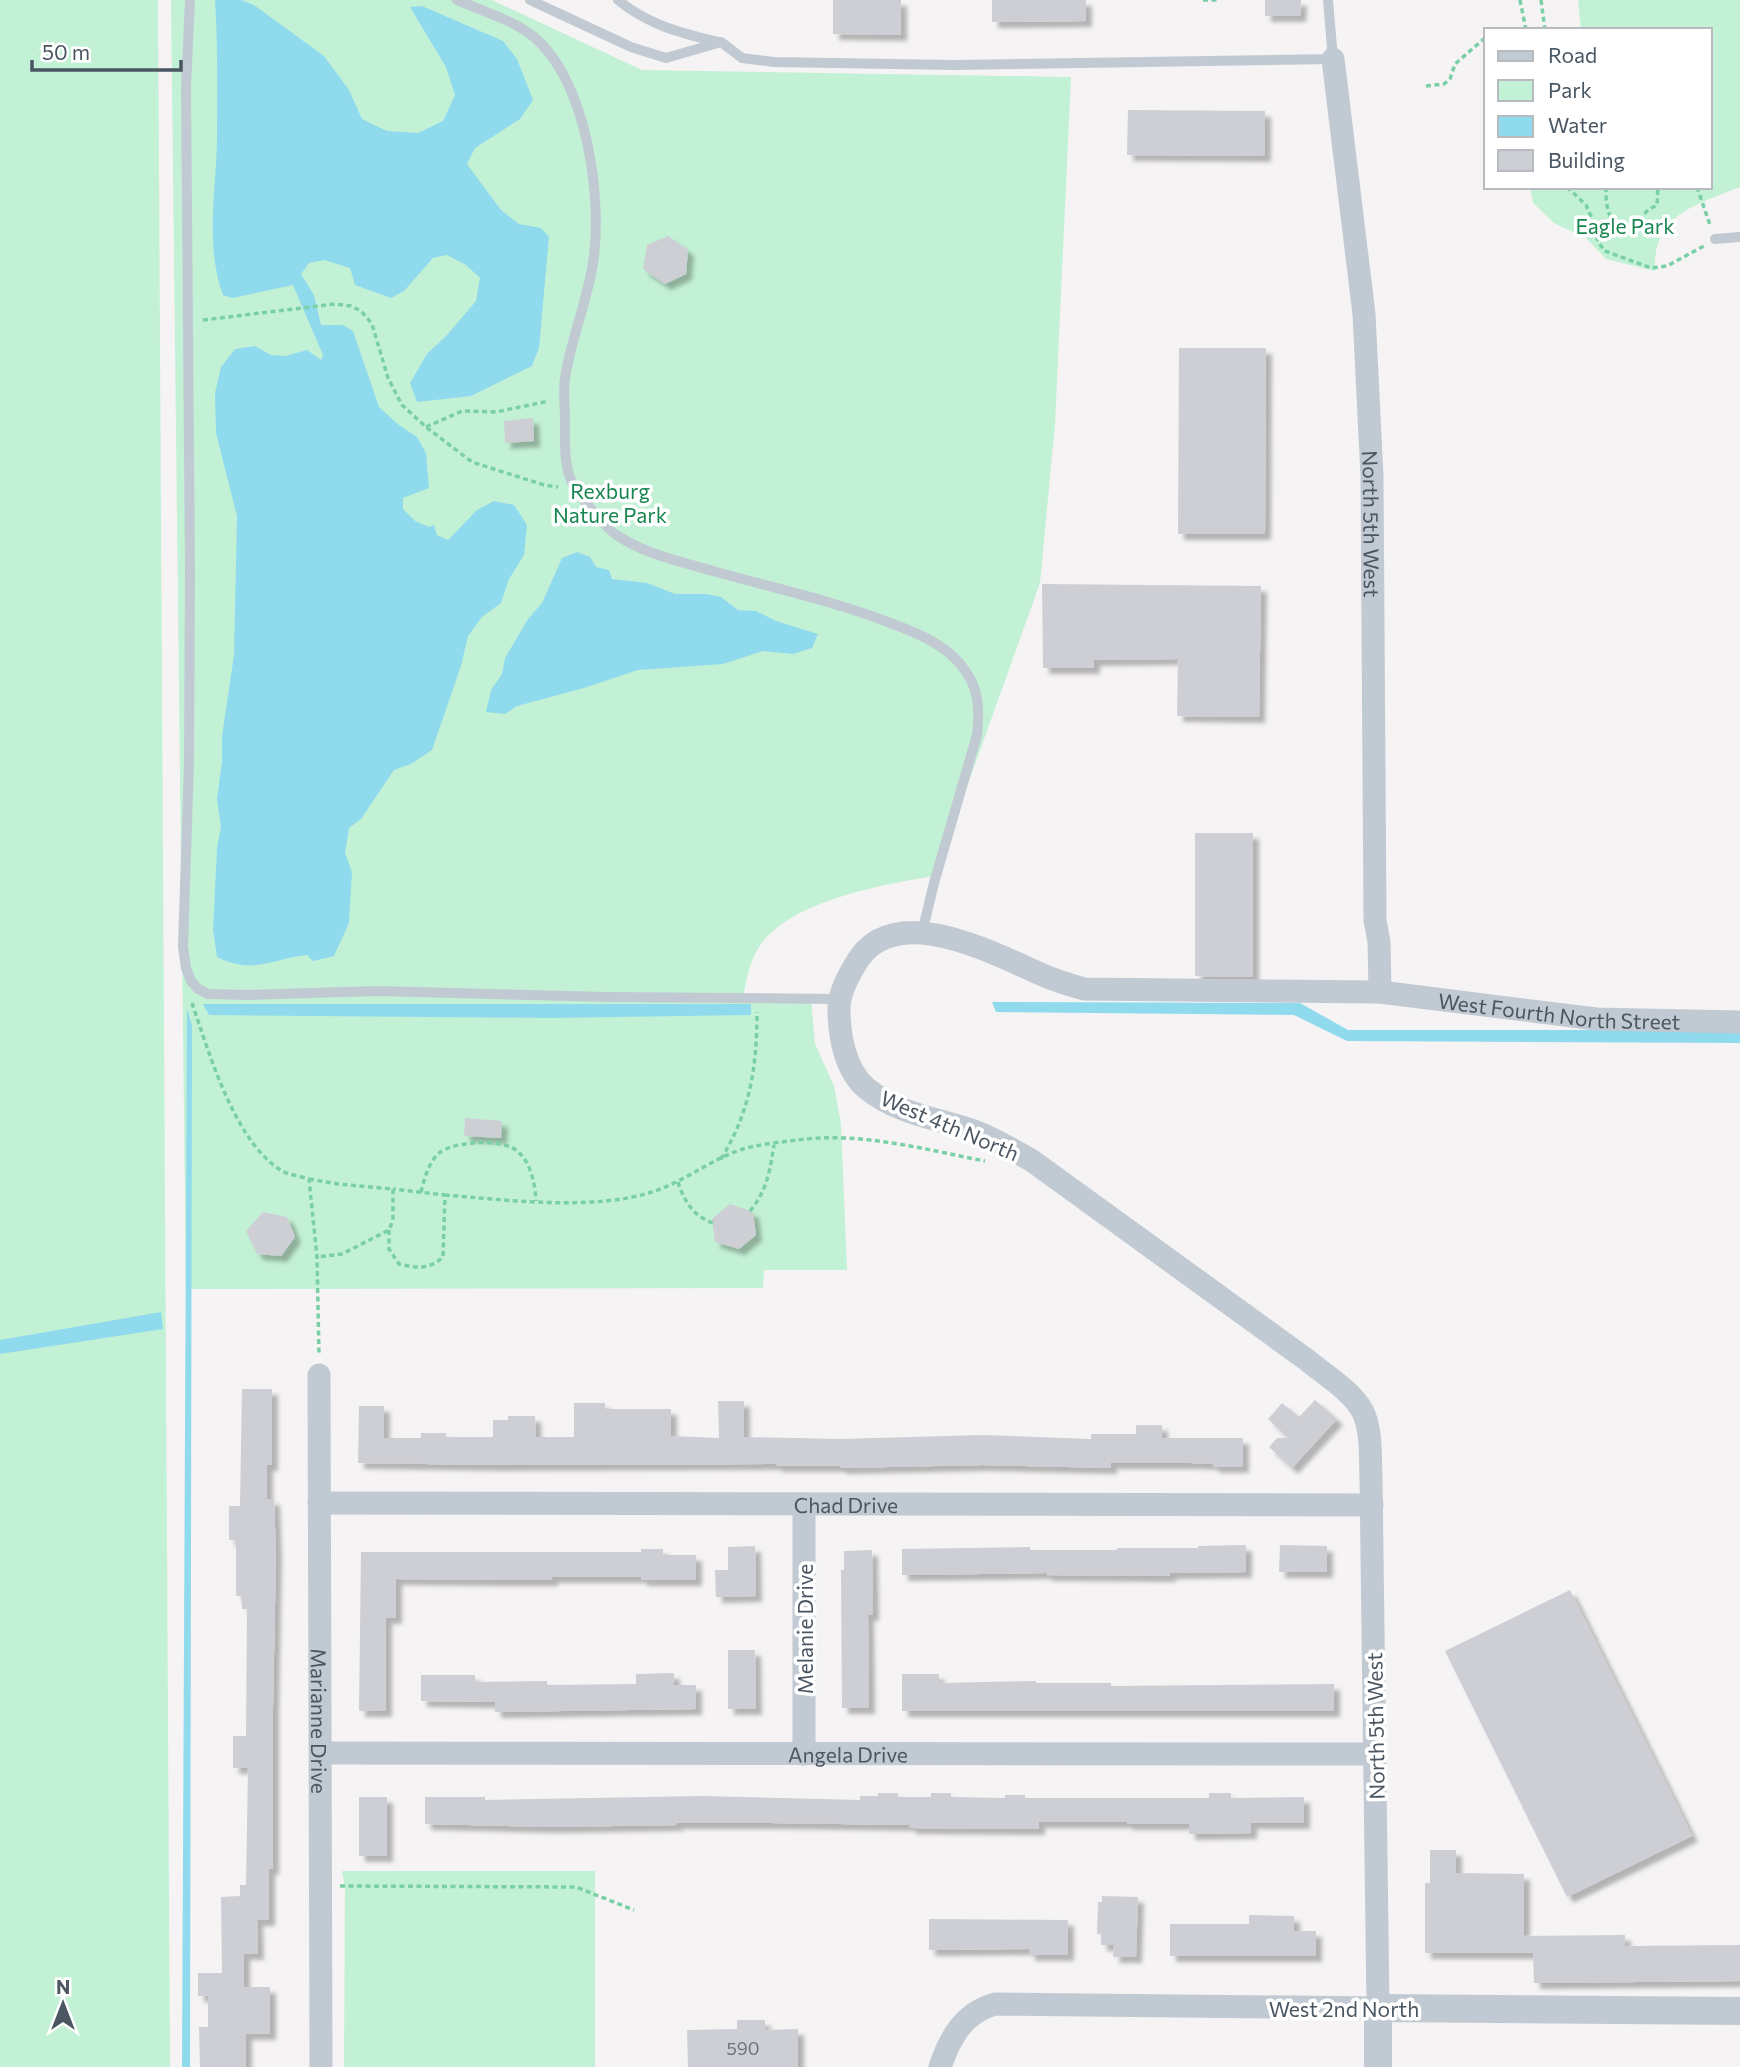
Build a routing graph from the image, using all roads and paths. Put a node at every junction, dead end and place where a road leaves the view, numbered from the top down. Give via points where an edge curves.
1 (190, 0) edge
2 (457, 0) edge
3 (530, 0) edge
4 (618, 0) edge
5 (1203, 0) edge
6 (1218, 0) edge
7 (1328, 0) edge
8 (1520, 0) edge
9 (1541, 0) edge
10 (1526, 28) edge
11 (1545, 28) edge
12 (1484, 39) edge
13 (721, 42) junction
14 (1333, 60) junction
15 (1426, 86) dead end
16 (1569, 189) edge
17 (1606, 189) edge
18 (1658, 189) edge
19 (1698, 189) edge
20 (1740, 237) edge
21 (1716, 239) junction
22 (188, 317) junction
23 (565, 399) junction
24 (426, 427) junction
25 (578, 491) junction
26 (922, 933) junction
27 (186, 968) junction
28 (1380, 992) junction
29 (757, 998) junction
30 (839, 999) junction
31 (1740, 1022) edge
32 (774, 1145) junction
33 (720, 1161) junction
34 (986, 1161) dead end
35 (309, 1179) junction
36 (678, 1182) junction
37 (393, 1189) junction
38 (421, 1192) junction
39 (445, 1195) junction
40 (536, 1201) junction
41 (750, 1211) dead end
42 (713, 1223) dead end
43 (388, 1230) junction
44 (317, 1257) junction
45 (319, 1375) joint
46 (1346, 1393) joint
47 (319, 1503) junction
48 (804, 1504) junction
49 (1372, 1505) junction
50 (321, 1753) junction
51 (804, 1754) junction
52 (1375, 1754) junction
53 (340, 1885) dead end
54 (634, 1910) dead end
55 (1378, 2008) junction
56 (1740, 2011) edge
57 (321, 2067) edge
58 (940, 2067) edge
59 (1378, 2067) edge

1 - 22 lane
2 - 23 lane via 533,36 549,52 569,87 589,150 596,225 593,263 565,378
3 - 13 lane via 631,47 666,58
4 - 13 lane via 637,16
5 - 6 path
7 - 14 lane
8 - 10 path
9 - 11 path
12 - 15 path via 1455,64 1444,84
13 - 14 lane via 741,58 774,62 953,65
14 - 28 street, North 5th West via 1365,328 1372,476 1375,920
16 - 21 path via 1586,205 1605,251 1651,268 1667,266
17 - 18 path via 1614,225 1630,234 1640,229 1647,211 1657,205
19 - 21 path
20 - 21 lane
22 - 24 path via 213,320 335,304 351,306 372,324 388,379 402,405
22 - 27 lane
23 - 24 path via 496,412 462,411
23 - 25 lane via 565,457
24 - 25 path via 472,462
25 - 26 lane via 615,535 637,546 870,615 919,634 961,665 978,696 977,735
26 - 28 street, West 4th North via 955,938 1084,989
26 - 30 street, West 4th North via 885,937 870,947 859,957
27 - 29 lane via 197,988 208,994 377,991
27 - 35 path via 207,1050 241,1126 280,1170
28 - 31 street, West Fourth North Street via 1595,1020
29 - 30 lane
29 - 33 path via 751,1086 740,1127
30 - 46 street, West 4th North via 841,1041 863,1085 906,1112 988,1137 1031,1160
32 - 33 path via 744,1149
32 - 34 path via 845,1136
32 - 41 path via 768,1180
33 - 36 path
35 - 37 path
35 - 44 path
36 - 40 path via 615,1199
36 - 42 path via 687,1203 702,1219
37 - 38 path
37 - 43 path via 393,1220
38 - 39 path
38 - 40 path via 438,1154 453,1145 503,1145 517,1150 529,1168
39 - 40 path
39 - 43 path via 443,1258 434,1266 399,1264 389,1249
43 - 44 path via 342,1255
44 - 45 path
45 - 47 street, Marianne Drive
46 - 49 street, North 5th West via 1362,1410 1367,1424
47 - 48 street, Chad Drive
47 - 50 street, Marianne Drive
48 - 49 street, Chad Drive
48 - 51 street, Melanie Drive
49 - 52 street, North 5th West
50 - 51 street, Angela Drive
50 - 57 street, Marianne Drive
51 - 52 street, Angela Drive
52 - 55 street, North 5th West
53 - 54 path via 576,1887
55 - 56 street, West 2nd North
55 - 58 street, West 2nd North via 995,2004 965,2020 949,2042
55 - 59 street, North 5th West

